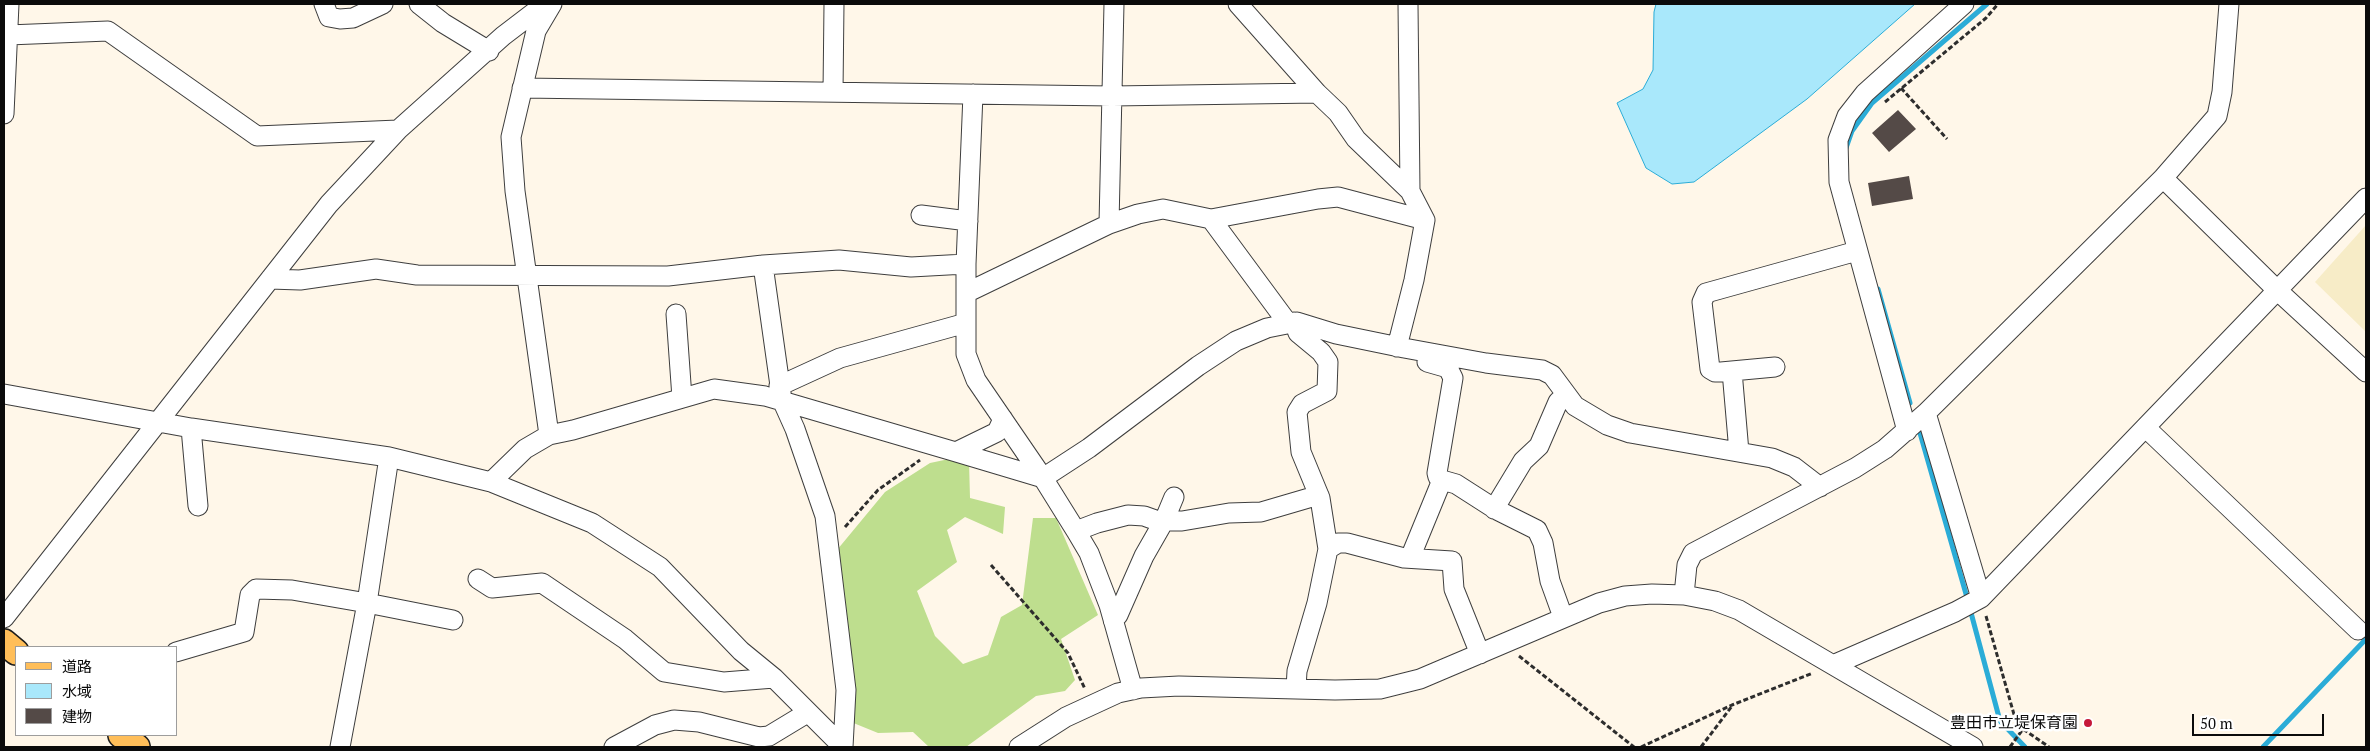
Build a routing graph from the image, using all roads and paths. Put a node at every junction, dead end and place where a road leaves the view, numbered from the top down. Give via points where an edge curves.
1 (9, 4) edge
2 (324, 4) edge
3 (383, 4) edge
4 (419, 4) edge
5 (545, 4) edge
6 (552, 4) edge
7 (834, 4) edge
8 (1114, 4) edge
9 (1238, 4) edge
10 (1408, 4) edge
11 (1964, 4) edge
12 (1998, 4) edge
13 (2228, 4) edge
14 (438, 10) edge
15 (8, 35) junction
16 (489, 50) junction
17 (1900, 87) junction
18 (522, 88) junction
19 (833, 92) junction
20 (1317, 93) junction
21 (973, 94) junction
22 (1112, 96) junction
23 (1878, 107) dead end
24 (4, 114) edge
25 (398, 130) junction
26 (1947, 139) dead end
27 (2164, 178) junction
28 (1410, 191) junction
29 (2366, 198) edge
30 (921, 215) dead end
31 (1210, 218) junction
32 (1424, 220) junction
33 (968, 221) junction
34 (1109, 224) junction
35 (1857, 251) junction
36 (966, 264) junction
37 (763, 265) junction
38 (528, 274) junction
39 (270, 279) junction
40 (2278, 291) junction
41 (966, 293) junction
42 (676, 314) dead end
43 (1291, 322) junction
44 (966, 323) junction
45 (1400, 348) junction
46 (1774, 367) dead end
47 (1732, 371) junction
48 (2366, 372) edge
49 (780, 393) junction
50 (4, 394) edge
51 (1566, 394) junction
52 (682, 398) junction
53 (1926, 413) junction
54 (1003, 419) junction
55 (158, 421) junction
56 (191, 428) junction
57 (2146, 428) junction
58 (1907, 431) junction
59 (549, 435) junction
60 (938, 446) junction
61 (956, 452) junction
62 (1739, 452) junction
63 (389, 457) junction
64 (1043, 478) junction
65 (1442, 480) junction
66 (491, 482) junction
67 (1820, 487) junction
68 (1319, 495) junction
69 (1174, 497) dead end
70 (198, 506) dead end
71 (1494, 509) junction
72 (1164, 522) junction
73 (1076, 531) junction
74 (829, 542) junction
75 (1328, 549) junction
76 (1410, 558) junction
77 (991, 565) dead end
78 (478, 579) dead end
79 (1684, 595) junction
80 (1978, 600) junction
81 (367, 602) junction
82 (4, 618) edge
83 (1563, 618) junction
84 (453, 620) dead end
85 (1113, 620) junction
86 (2363, 630) edge
87 (4, 642) edge
88 (1510, 642) junction
89 (15, 651) edge
90 (178, 651) edge
91 (1480, 654) junction
92 (1834, 665) junction
93 (774, 678) junction
94 (1296, 689) junction
95 (1133, 690) junction
96 (1092, 704) junction
97 (1732, 705) junction
98 (807, 713) junction
99 (2023, 729) junction
100 (122, 736) edge
101 (137, 747) edge
102 (340, 747) edge
103 (614, 747) edge
104 (843, 747) edge
105 (1019, 747) edge
106 (1634, 747) edge
107 (1641, 747) edge
108 (1701, 747) edge
109 (1973, 747) edge
110 (2010, 747) edge
111 (2049, 747) edge

1 - 15 street
2 - 3 street via 329,17 340,19 353,18
4 - 14 street
5 - 16 street
6 - 18 street via 536,31
7 - 19 street
8 - 22 street
9 - 20 street
10 - 28 street
11 - 35 street via 1866,93 1841,128 1838,178
12 - 17 path via 1986,18
13 - 27 street via 2222,92 2217,116
14 - 16 street
15 - 24 street
15 - 25 street via 108,32 257,136
16 - 25 street
17 - 23 path
17 - 26 path
18 - 19 street
18 - 38 street via 511,138 515,191
19 - 21 street
20 - 22 street
20 - 28 street via 1356,139
21 - 22 street
21 - 33 street
22 - 34 street
25 - 39 street via 329,204
27 - 40 street
27 - 53 street
28 - 32 street
29 - 40 street
30 - 33 street
31 - 32 street via 1338,197
31 - 34 street via 1163,210
31 - 43 street
32 - 45 street
33 - 36 street
34 - 41 street
35 - 47 street via 1706,293 1702,302 1708,362 1715,372
35 - 58 street
36 - 37 street via 911,267 839,260
36 - 41 street
37 - 38 street via 668,276
37 - 49 street
38 - 39 street via 417,275 376,269 300,280
38 - 59 street
39 - 55 street
40 - 48 street
40 - 57 street
41 - 44 street
42 - 52 street
43 - 45 street
43 - 64 street via 1236,341
43 - 68 street via 1328,362 1327,391 1302,404 1298,412 1301,452
44 - 49 street via 840,358
44 - 54 street via 966,354 976,380
45 - 51 street via 1542,370 1552,375
45 - 65 street via 1409,358 1448,368 1452,373 1437,473
46 - 47 street
47 - 62 street
49 - 52 street via 714,389
49 - 60 street
49 - 74 street via 822,507
50 - 55 street
51 - 62 street via 1575,406 1608,425 1630,433
51 - 71 street via 1558,402 1539,446 1523,461
52 - 59 street
53 - 58 street
53 - 80 street
54 - 61 street via 997,432
54 - 64 street
55 - 56 street
55 - 82 street
56 - 63 street
56 - 70 street
57 - 80 street
57 - 86 street
58 - 67 street via 1886,449
59 - 66 street via 524,449
60 - 61 street
60 - 74 path via 878,490
61 - 64 street
62 - 67 street via 1772,458 1794,467
63 - 66 street
63 - 81 street
64 - 73 street
65 - 71 street via 1456,484
65 - 76 street
66 - 93 street via 592,523 660,567 741,651
67 - 79 street via 1699,548 1687,565
68 - 72 street via 1261,512
68 - 75 street
69 - 72 street
71 - 83 street via 1531,526 1541,536 1550,581
72 - 73 street via 1128,515
72 - 85 street
73 - 85 street via 1089,553
74 - 104 street via 846,690
75 - 76 street via 1338,543 1347,543
75 - 94 street
76 - 91 street via 1452,561 1454,589
77 - 96 path via 1068,653
78 - 93 street via 492,588 542,583 625,639 664,672 724,682
79 - 83 street via 1625,596
79 - 92 street via 1739,610
80 - 92 street
80 - 99 path via 2011,709
81 - 84 street
81 - 90 street via 292,590 256,589 250,595 244,632
81 - 102 street
83 - 88 street
85 - 95 street
87 - 89 main road
88 - 91 street
88 - 106 path via 1516,654
91 - 94 street via 1420,679 1380,689
92 - 97 path
92 - 109 street
93 - 98 street
94 - 95 street via 1179,686
95 - 96 street
96 - 105 street
97 - 107 path
97 - 108 path
98 - 103 street via 769,736 759,737 699,722 674,720 655,725
98 - 104 street
99 - 110 path
99 - 111 path
100 - 101 main road

